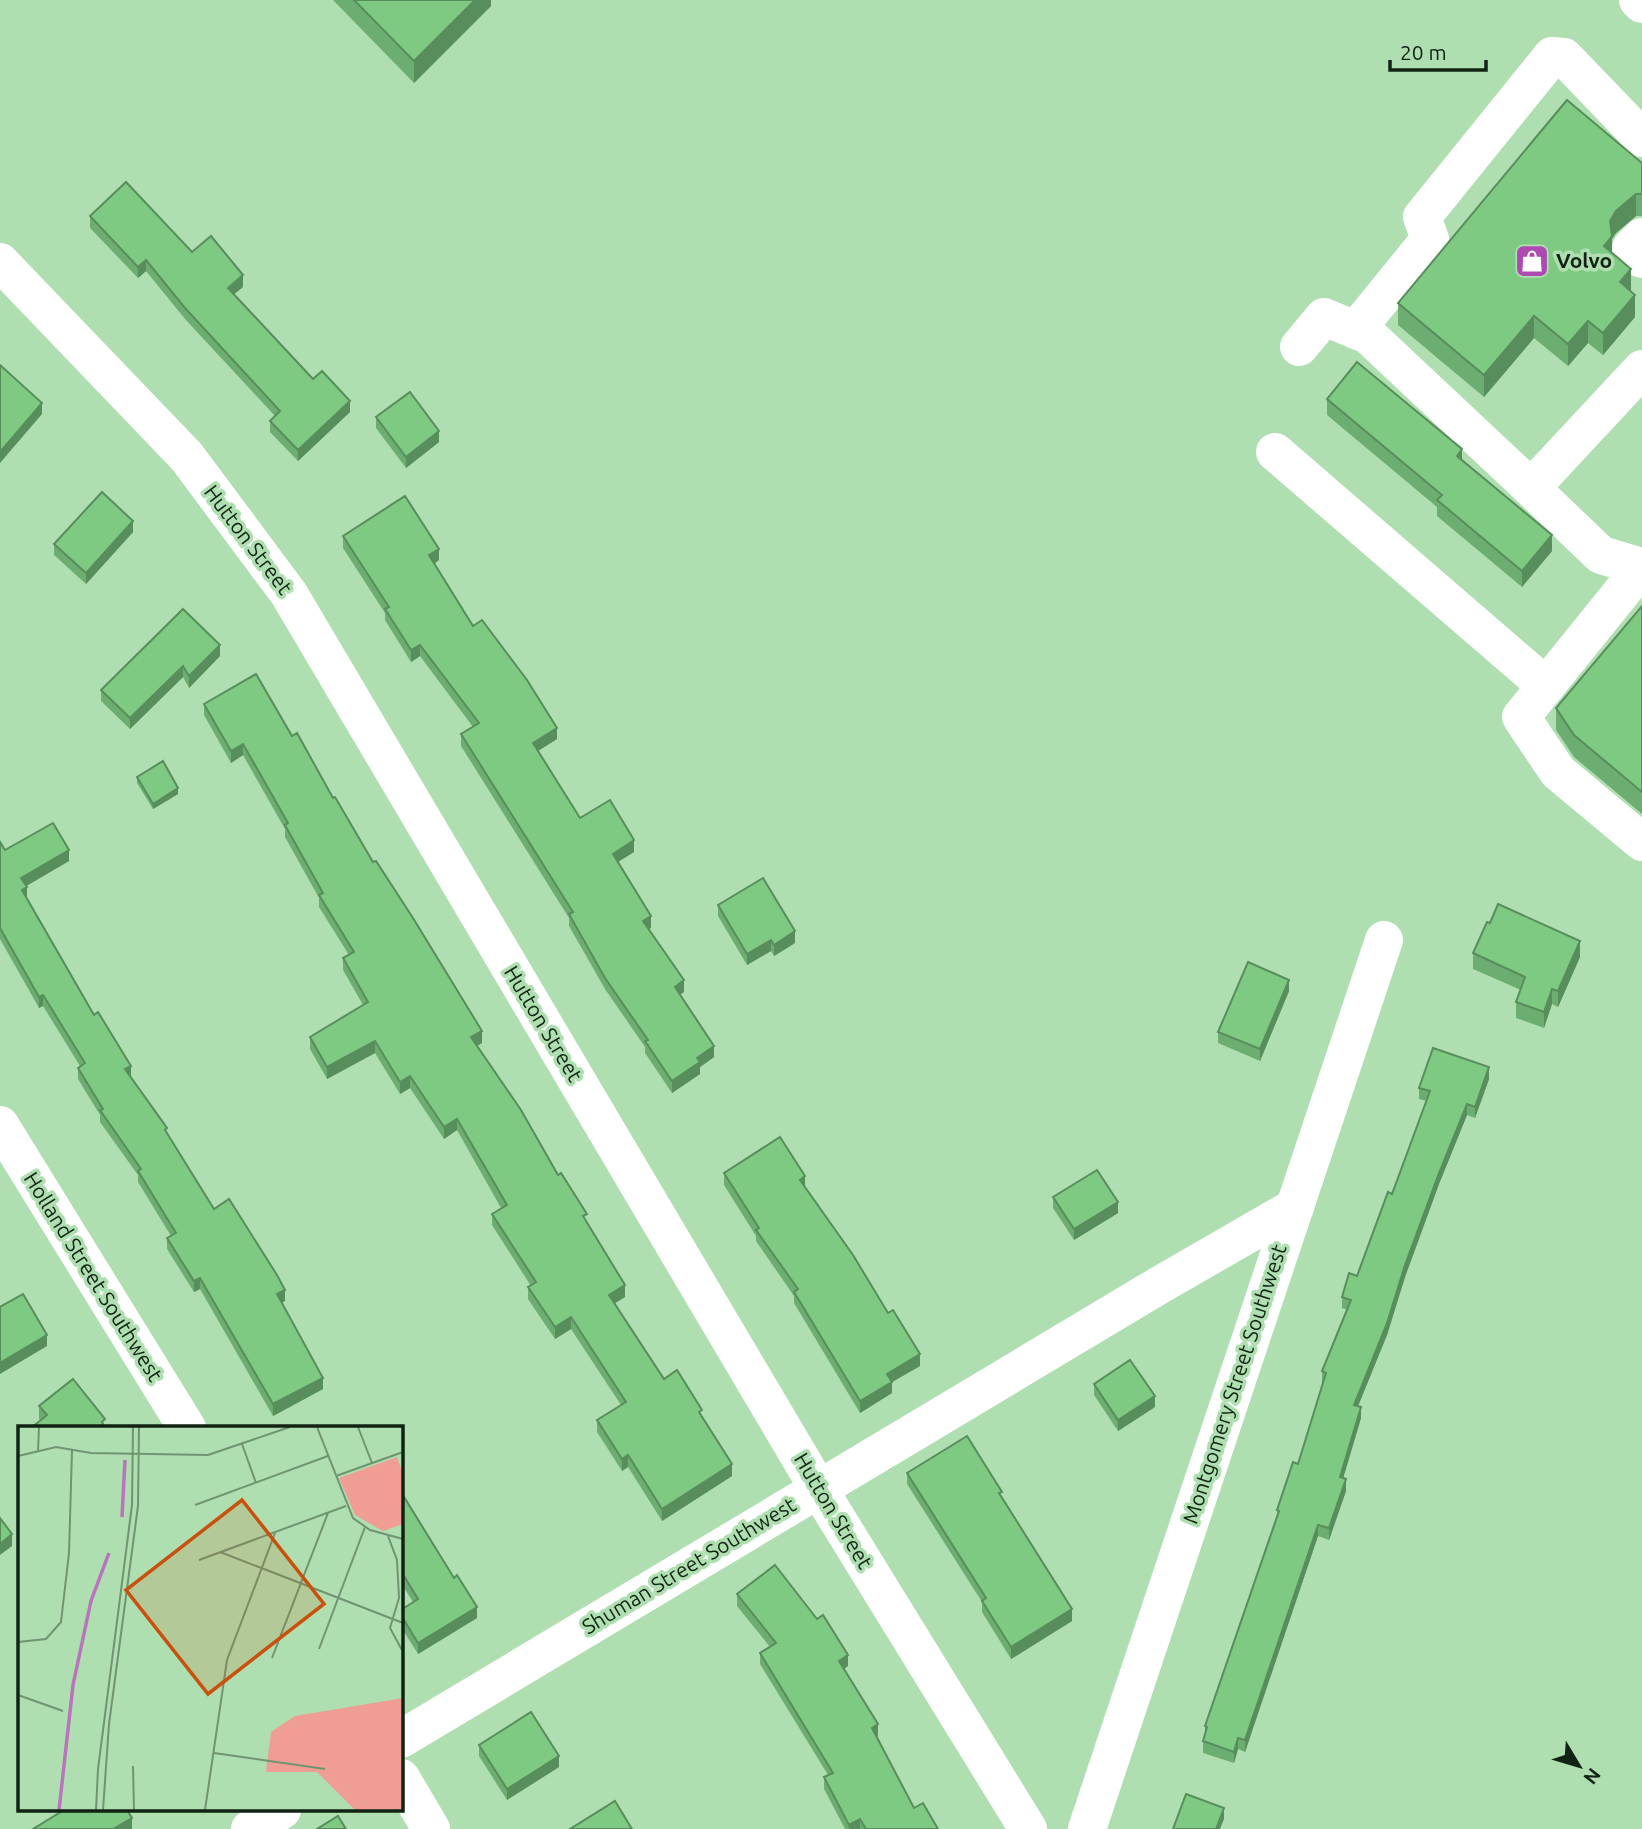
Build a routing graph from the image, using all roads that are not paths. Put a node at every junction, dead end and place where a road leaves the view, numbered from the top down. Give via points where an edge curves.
1 (1638, 0) edge
2 (1642, 4) edge
3 (1642, 138) edge
4 (1642, 237) edge
5 (1642, 259) edge
6 (0, 262) edge
7 (1356, 330) junction
8 (1299, 347) dead end
9 (1642, 369) edge
10 (1275, 452) dead end
11 (1531, 488) junction
12 (1642, 567) edge
13 (1546, 686) junction
14 (1642, 842) edge
15 (1384, 940) dead end
16 (0, 1125) edge
17 (1294, 1207) junction
18 (186, 1426) edge
19 (818, 1489) junction
20 (402, 1738) edge
21 (402, 1780) edge
22 (279, 1812) edge
23 (250, 1829) edge
24 (431, 1829) edge
25 (1028, 1829) edge
26 (1087, 1829) edge

1 - 2 street
3 - 7 street via 1564,58 1552,56 1422,217 1430,239
4 - 5 street via 1631,248
6 - 19 street, Hutton Street via 187,457 289,594
7 - 8 street via 1324,317
7 - 11 street via 1368,335
9 - 11 street
10 - 13 street
11 - 12 street via 1601,555
12 - 13 street
13 - 14 street via 1521,717 1558,772
15 - 17 street, Montgomery Street Southwest
16 - 18 street, Holland Street Southwest
17 - 19 street, Shuman Street Southwest
17 - 26 street, Montgomery Street Southwest
19 - 20 street, Shuman Street Southwest
19 - 25 street, Hutton Street
21 - 24 street
22 - 23 street

